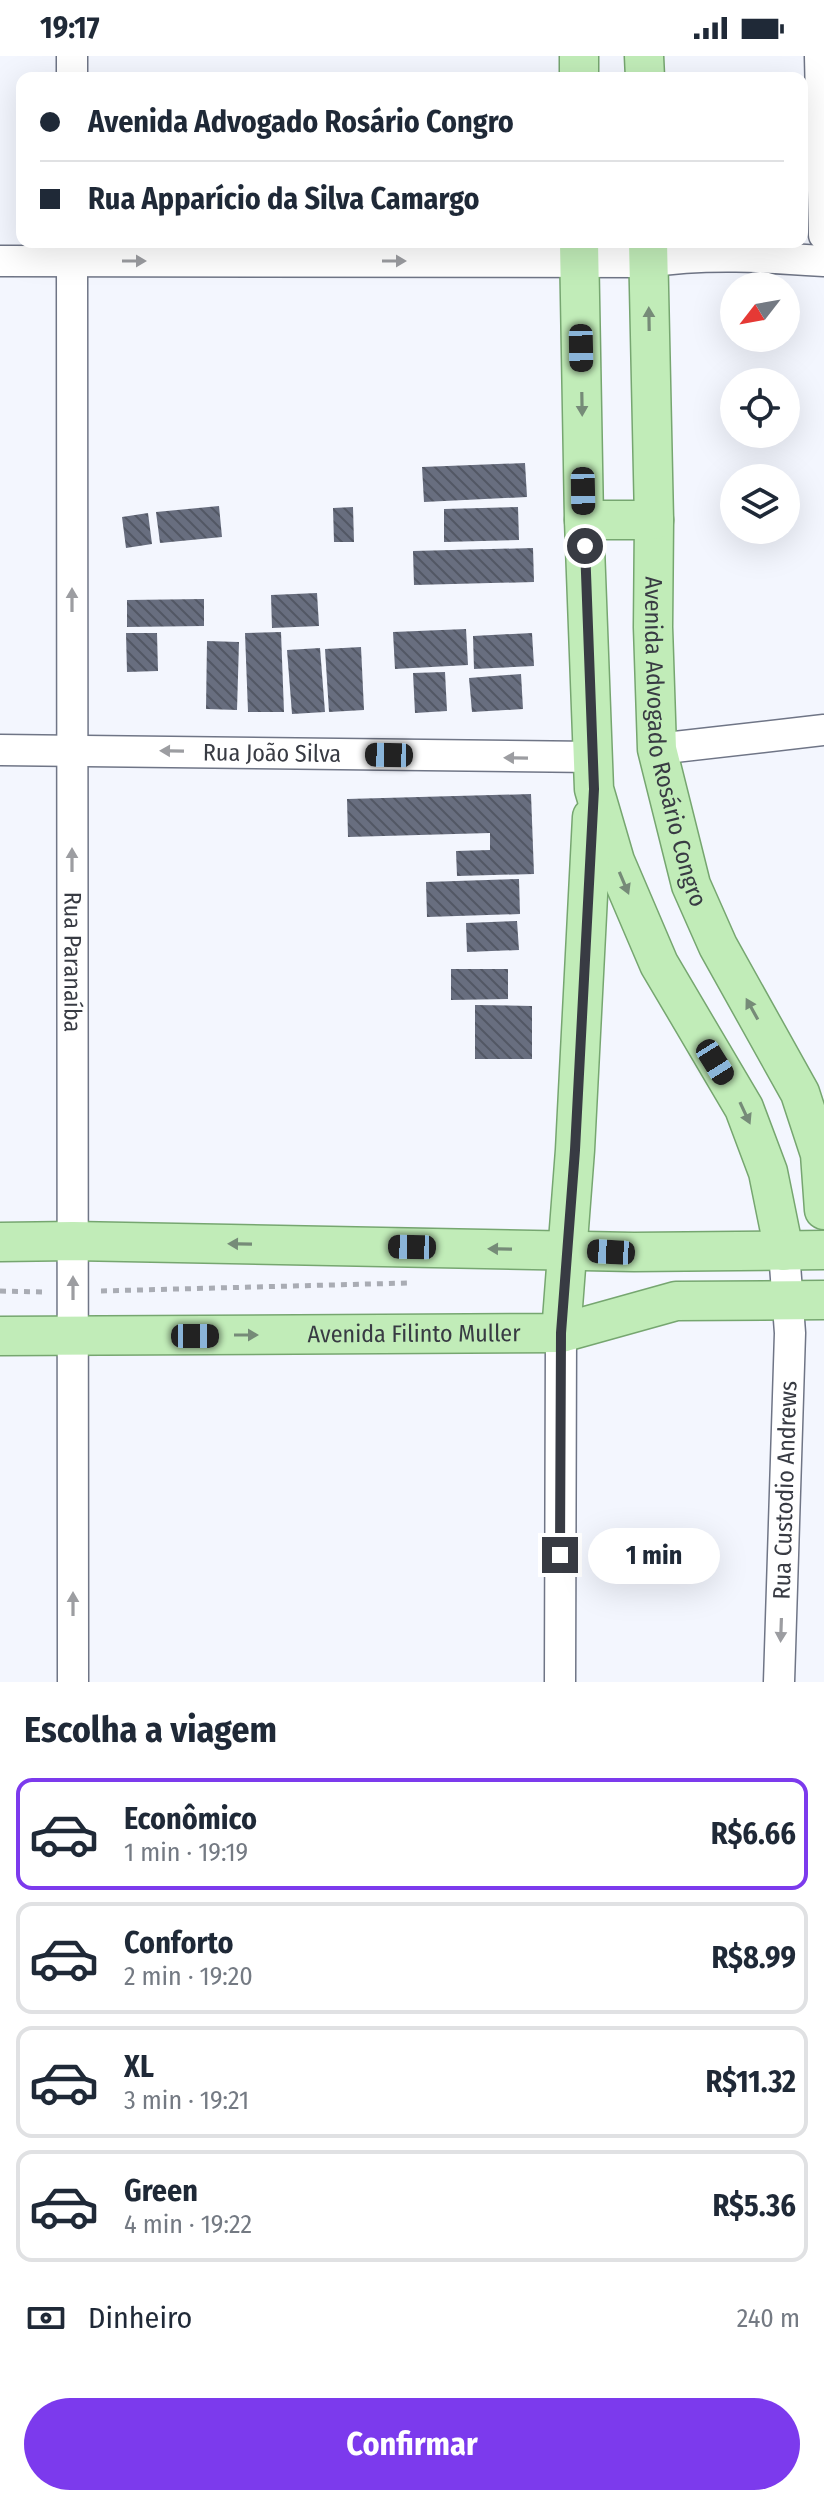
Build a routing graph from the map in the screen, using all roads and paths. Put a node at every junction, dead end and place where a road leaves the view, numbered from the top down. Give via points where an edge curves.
1 (820, 56) edge
2 (824, 235) edge
3 (72, 252) edge
4 (579, 252) edge
5 (648, 252) edge
6 (0, 261) edge
7 (824, 261) edge
8 (584, 520) junction
9 (654, 520) junction
10 (824, 730) edge
11 (72, 749) junction
12 (657, 749) junction
13 (0, 750) edge
14 (594, 773) junction
15 (824, 1210) edge
16 (73, 1241) junction
17 (0, 1242) edge
18 (566, 1250) junction
19 (824, 1250) edge
20 (784, 1251) junction
21 (422, 1282) dead end
22 (0, 1291) edge
23 (73, 1292) junction
24 (806, 1300) edge
25 (561, 1333) junction
26 (0, 1336) edge
27 (73, 1336) junction
28 (73, 1682) edge
29 (560, 1682) edge
30 (779, 1682) edge

1 - 2 street
3 -> 4 street
3 - 6 street
11 -> 3 street, Rua Paranaíba
4 - 5 street
4 -> 8 main road
5 - 7 street via 674,258
9 -> 5 main road, Avenida Advogado Rosário Congro
8 - 9 main road
8 - 14 main road
9 - 12 main road, Avenida Advogado Rosário Congro
10 - 12 street
11 - 13 street, Rua João Silva
14 -> 11 street, Rua João Silva
16 -> 11 street, Rua Paranaíba
15 -> 12 main road, Avenida Advogado Rosário Congro via 820,1154 800,1093 718,946 691,885
14 - 18 main road
14 -> 20 main road via 615,861 659,964 744,1108 768,1172
16 - 17 main road
18 -> 16 main road
23 -> 16 street, Rua Paranaíba
18 - 20 main road
18 - 25 main road
19 - 20 main road
20 - 24 street, Rua Custodio Andrews
21 - 23 path
22 - 23 path
23 - 27 street, Rua Paranaíba
24 - 25 main road, Avenida Filinto Muller via 676,1301
24 -> 30 street, Rua Custodio Andrews via 790,1333
27 -> 25 main road, Avenida Filinto Muller
25 - 29 street
26 - 27 main road, Avenida Filinto Muller
28 -> 27 street, Rua Paranaíba

